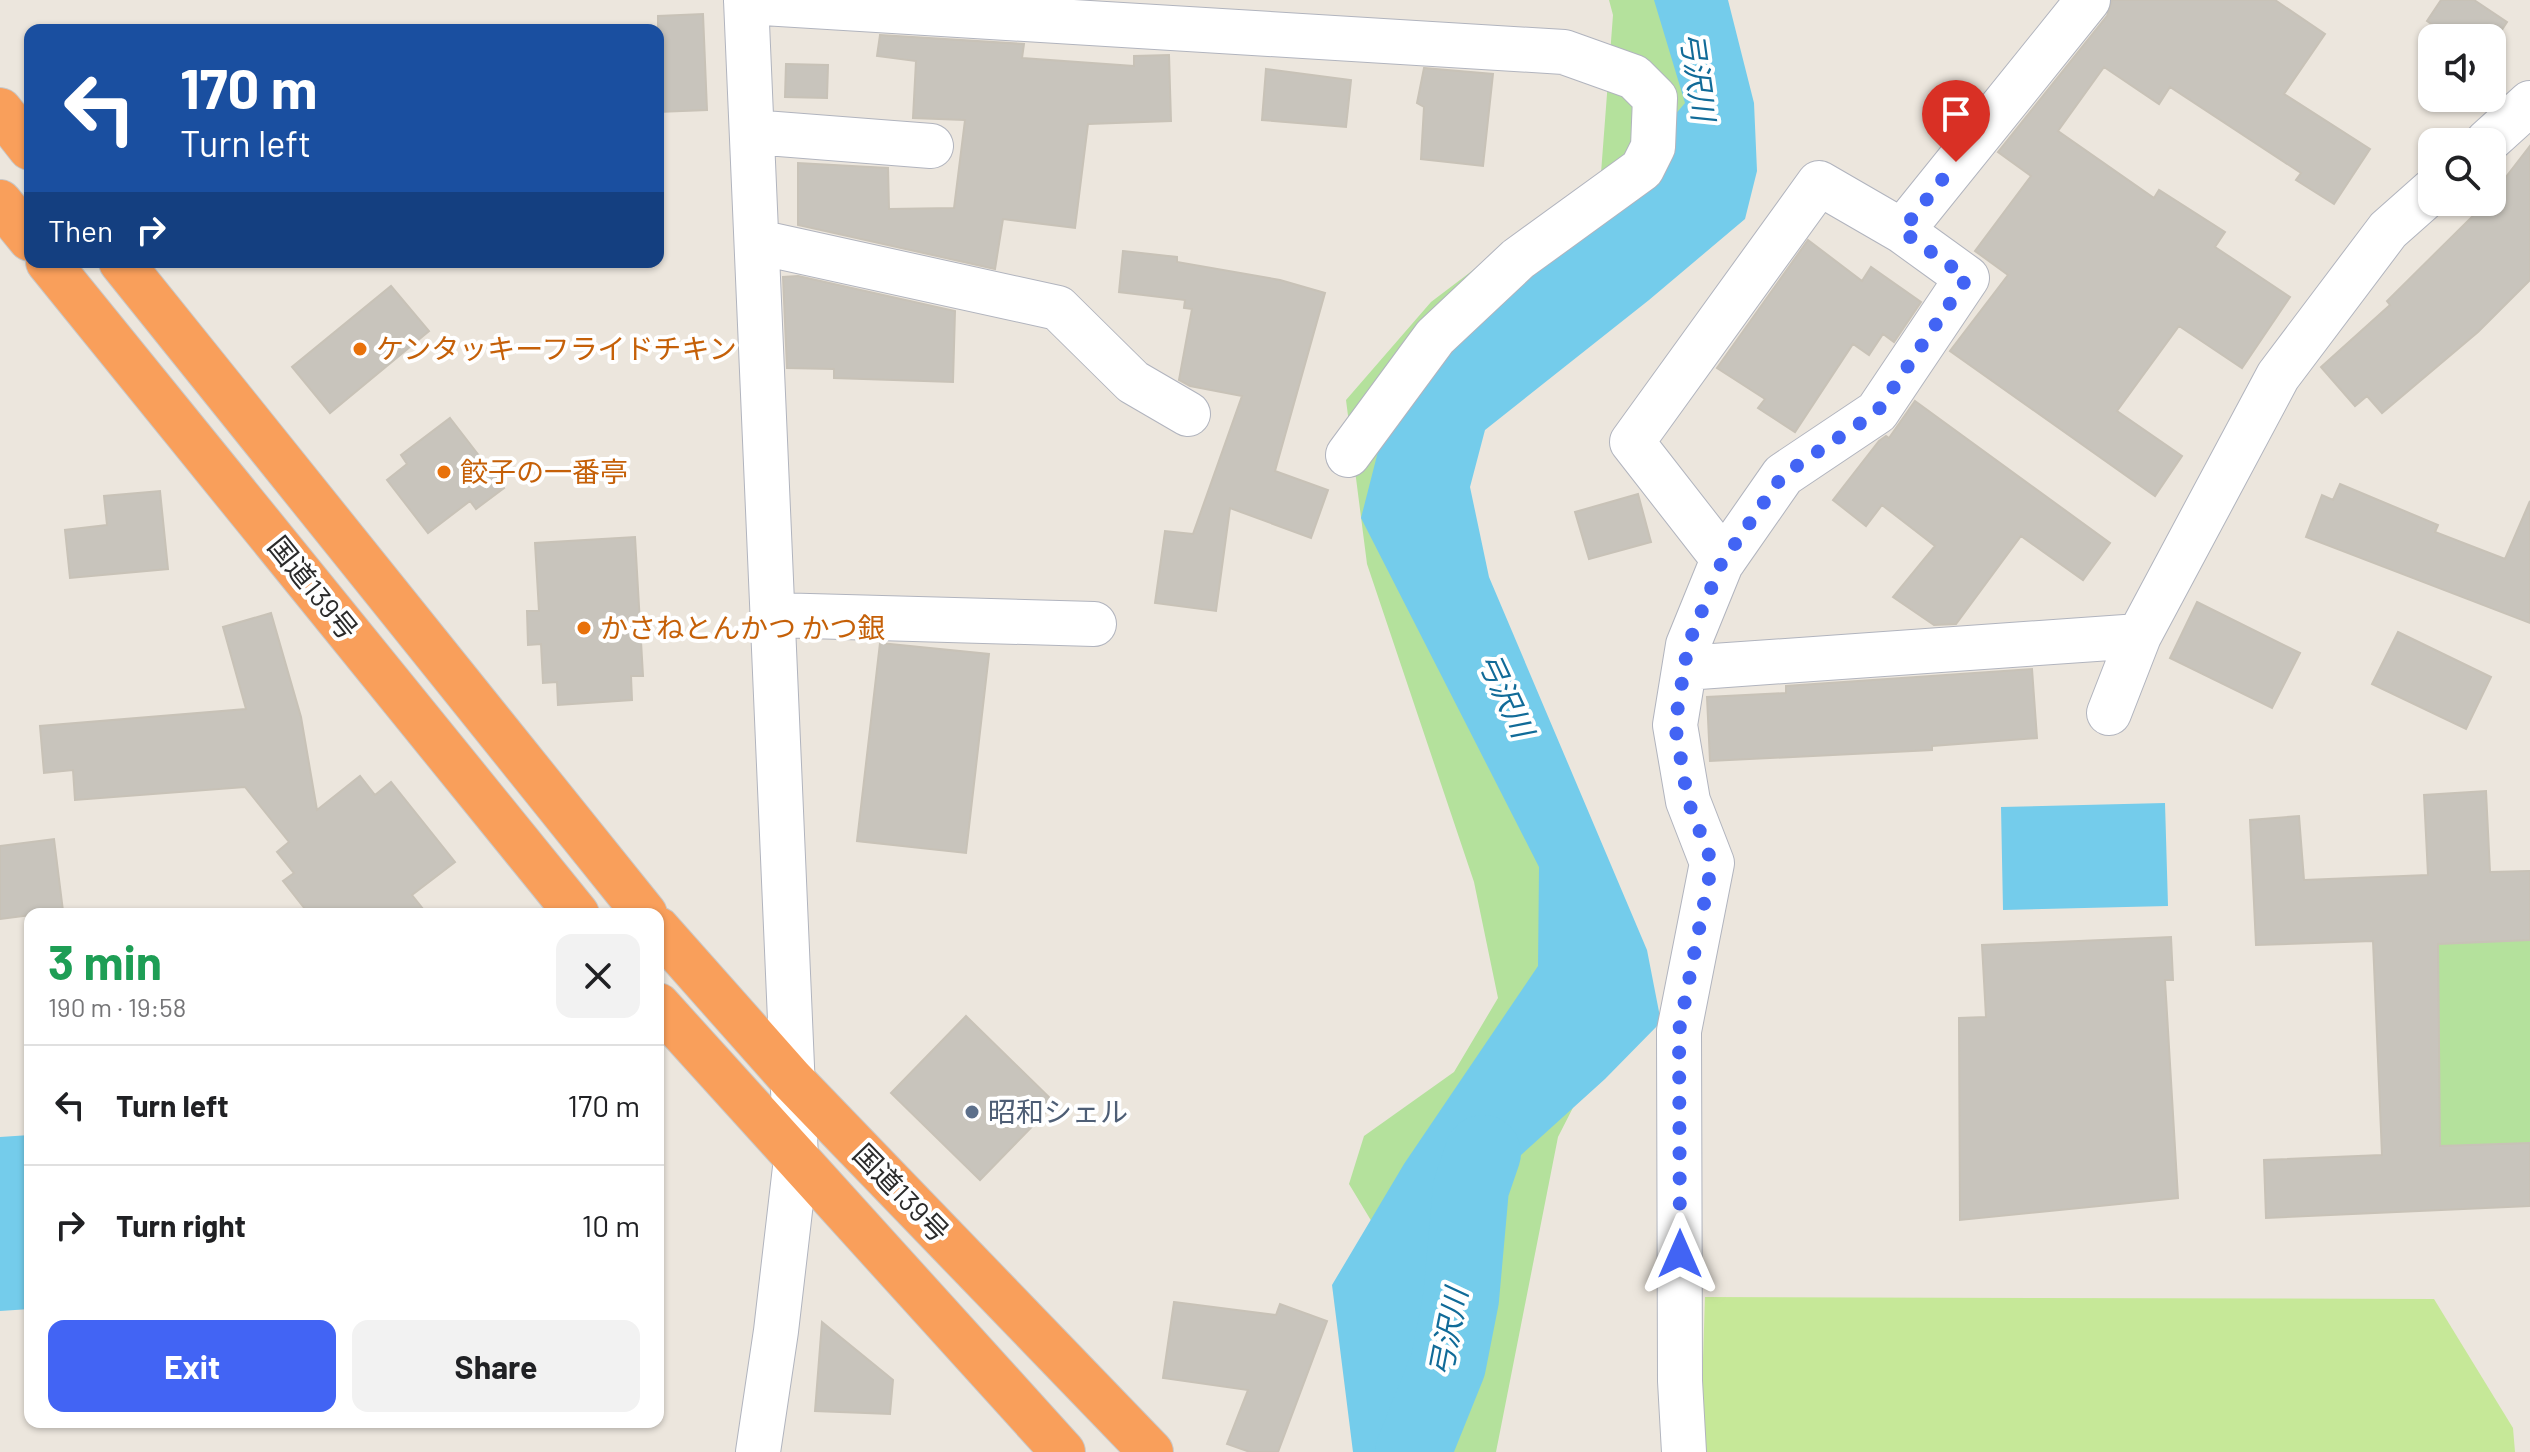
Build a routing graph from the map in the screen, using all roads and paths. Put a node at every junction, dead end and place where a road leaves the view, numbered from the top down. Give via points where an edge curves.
1 (2088, 0) edge
2 (746, 1) edge
3 (1090, 12) edge
4 (2530, 103) edge
5 (0, 110) edge
6 (2502, 128) edge
7 (753, 132) junction
8 (24, 140) edge
9 (931, 146) dead end
10 (0, 202) edge
11 (2418, 203) edge
12 (1902, 231) junction
13 (24, 232) edge
14 (758, 242) junction
15 (53, 268) edge
16 (126, 268) edge
17 (1188, 414) dead end
18 (1348, 455) dead end
19 (1724, 560) junction
20 (773, 615) junction
21 (1094, 624) dead end
22 (2139, 636) junction
23 (1685, 668) junction
24 (2109, 713) dead end
25 (572, 908) edge
26 (640, 908) edge
27 (664, 936) edge
28 (664, 1012) edge
29 (792, 1080) junction
30 (796, 1159) junction
31 (758, 1452) edge
32 (1063, 1452) edge
33 (1151, 1452) edge
34 (1684, 1452) edge

1 - 12 street
2 - 3 street
2 - 7 street
3 - 18 street via 1564,52 1634,77 1655,98 1653,147 1642,169 1518,259 1435,337
4 - 6 street
5 - 8 highway
7 - 9 street
7 - 14 street
10 - 13 highway
11 - 22 street via 2388,230 2278,376
12 - 19 street via 1967,278 1877,412 1783,475
12 - 19 street via 1819,183 1632,442
14 - 17 street via 1058,308 1133,382
14 - 20 street
15 - 25 highway, 国道139号
16 - 26 highway, 国道139号
19 - 23 street via 1688,645
20 - 21 street
20 - 29 street
22 - 23 street
22 - 24 street
23 - 34 street via 1675,725 1688,801 1712,863 1679,1031
27 - 29 highway, 国道139号
28 - 30 highway, 国道139号
29 - 30 street
29 - 33 highway, 国道139号
30 - 31 street
30 - 32 highway, 国道139号

